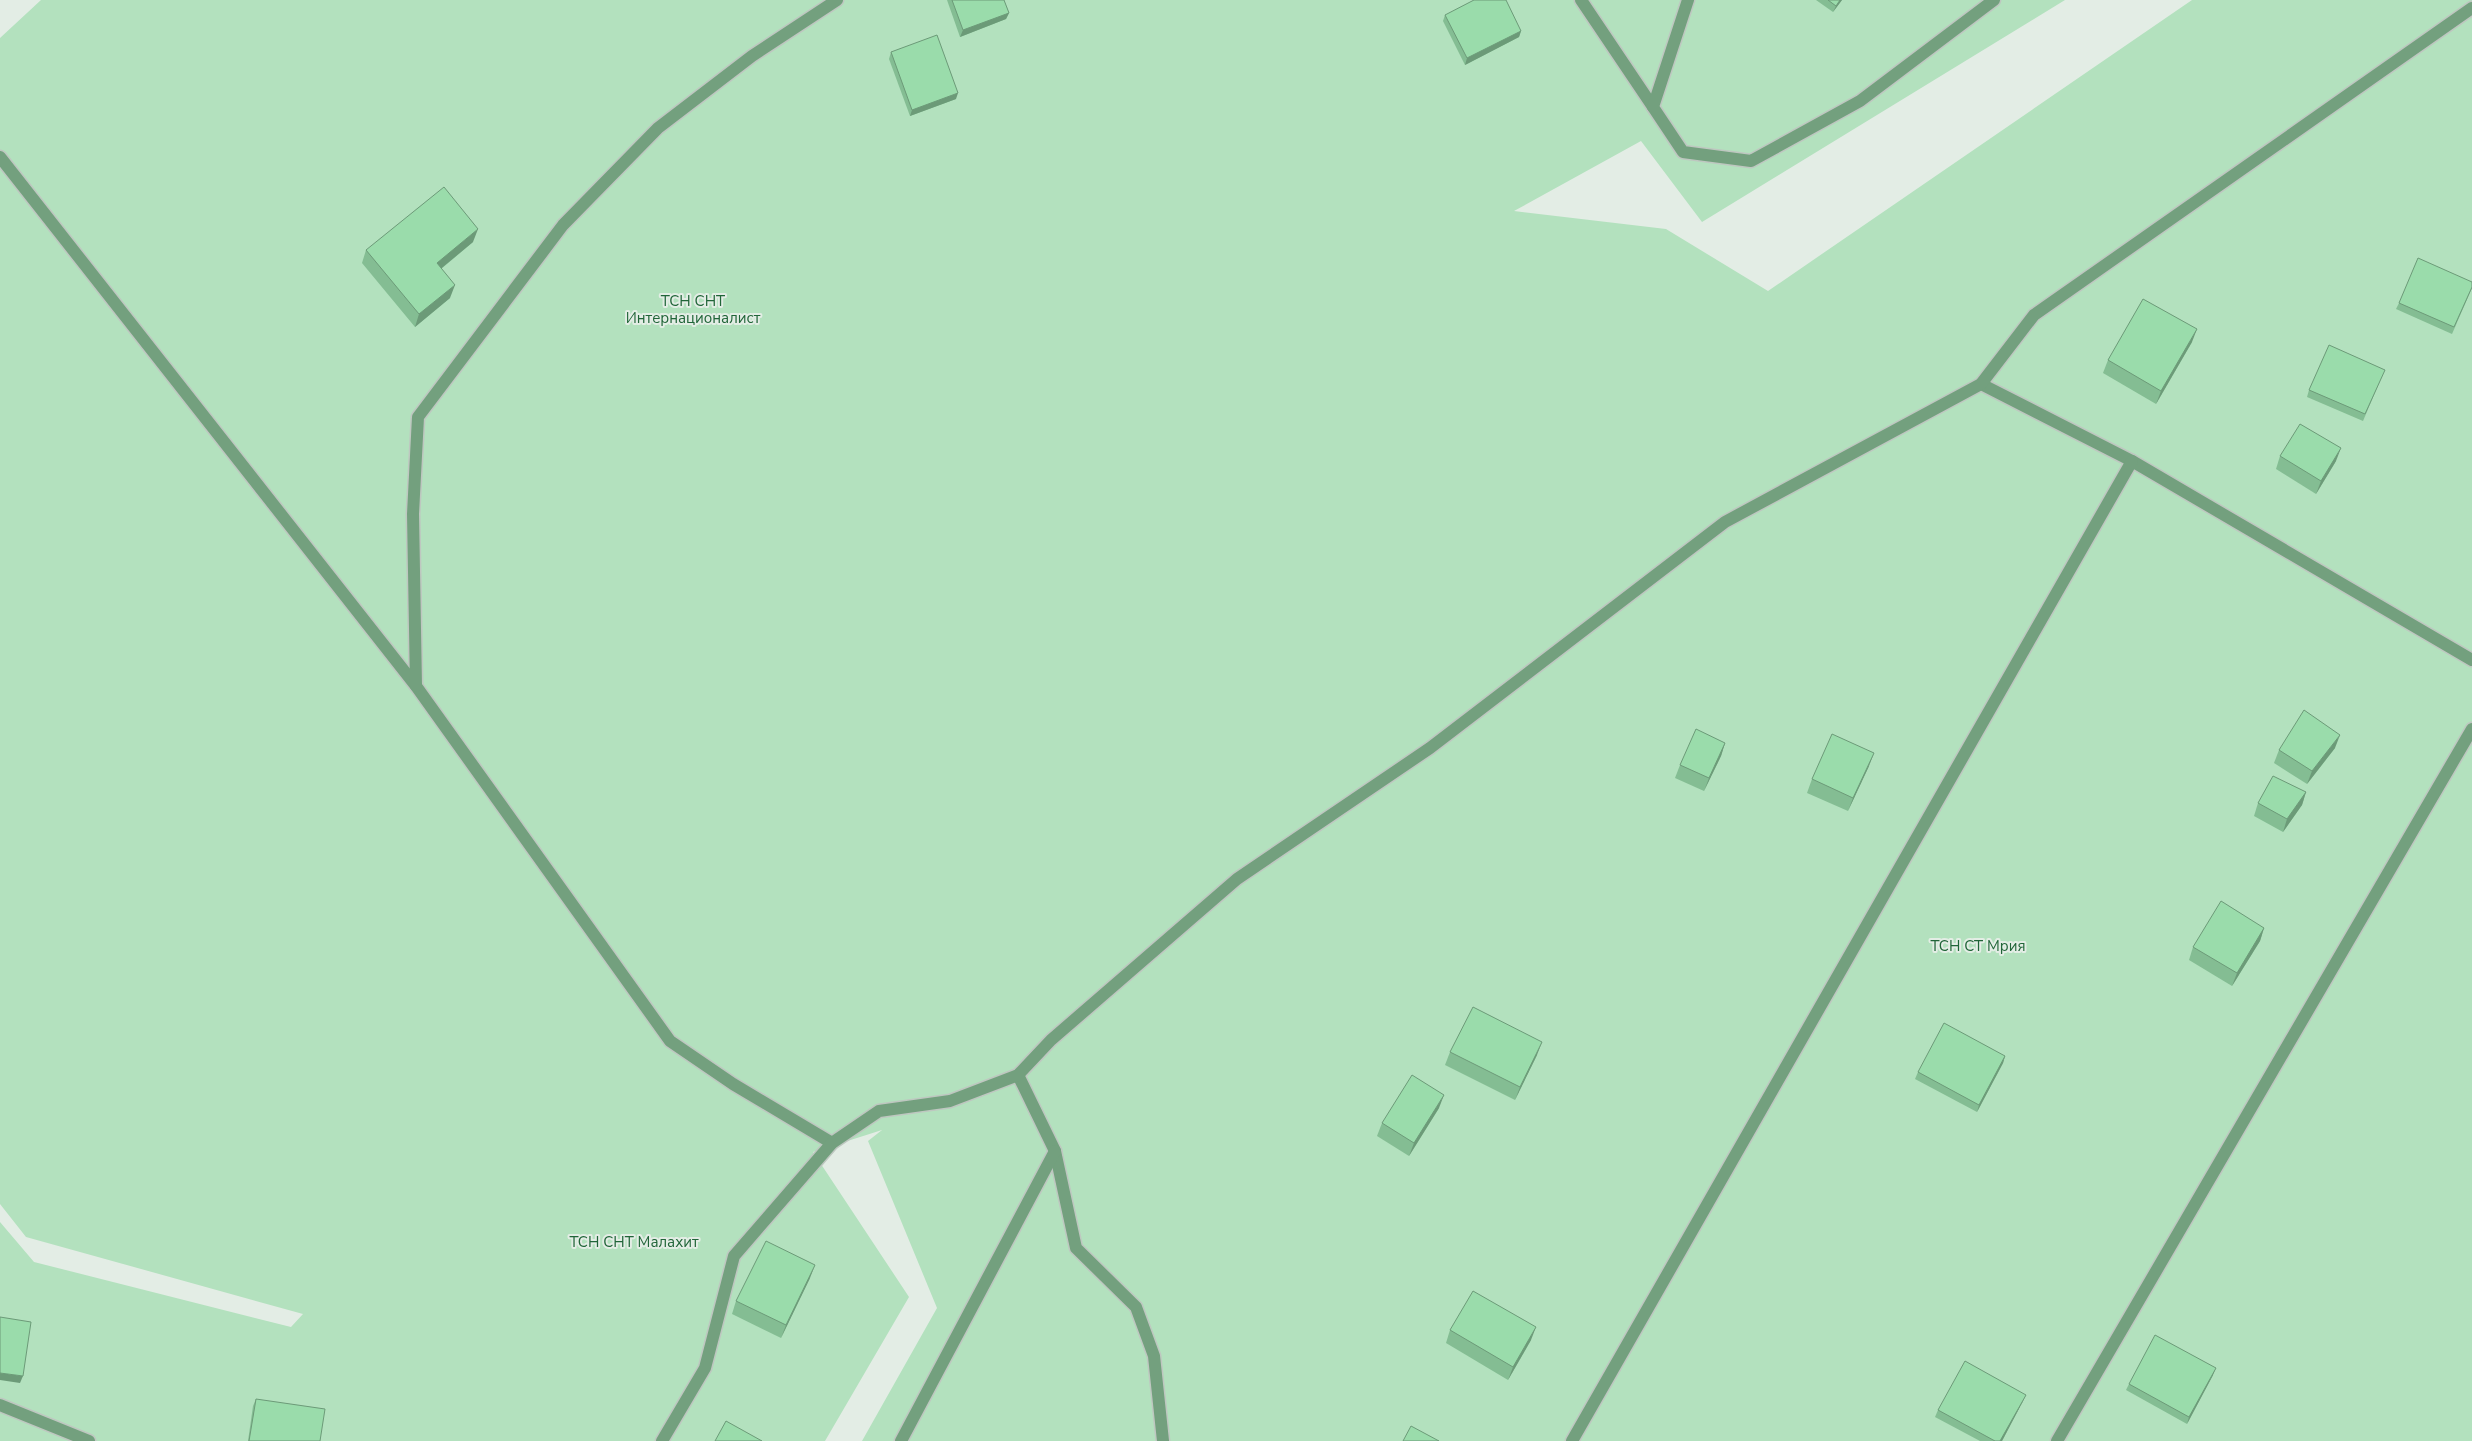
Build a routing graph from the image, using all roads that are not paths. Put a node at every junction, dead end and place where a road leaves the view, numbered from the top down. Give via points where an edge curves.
1 (837, 0) edge
2 (1582, 0) edge
3 (1688, 0) edge
4 (1994, 0) edge
5 (2472, 8) edge
6 (1653, 107) junction
7 (0, 157) edge
8 (1981, 384) junction
9 (2132, 461) junction
10 (2472, 660) edge
11 (416, 686) junction
12 (2472, 730) edge
13 (1018, 1075) junction
14 (832, 1143) junction
15 (1055, 1151) junction
16 (0, 1404) edge
17 (89, 1441) edge
18 (662, 1441) edge
19 (901, 1441) edge
20 (1163, 1441) edge
21 (1572, 1441) edge
22 (2056, 1441) edge

1 - 11 lane via 752,56 658,128 563,225 418,418 413,514
2 - 6 lane
3 - 6 lane
4 - 6 lane via 1860,101 1751,161 1683,152
5 - 8 lane via 2034,315
7 - 11 lane
8 - 9 lane
8 - 13 lane via 1726,522 1430,748 1237,879 1050,1040
9 - 10 lane
9 - 21 lane
11 - 14 lane via 670,1041 733,1084
12 - 22 lane
13 - 14 lane via 950,1101 879,1111
13 - 15 lane
14 - 18 lane via 734,1256 705,1368
15 - 19 lane
15 - 20 lane via 1076,1248 1136,1307 1154,1356
16 - 17 lane

